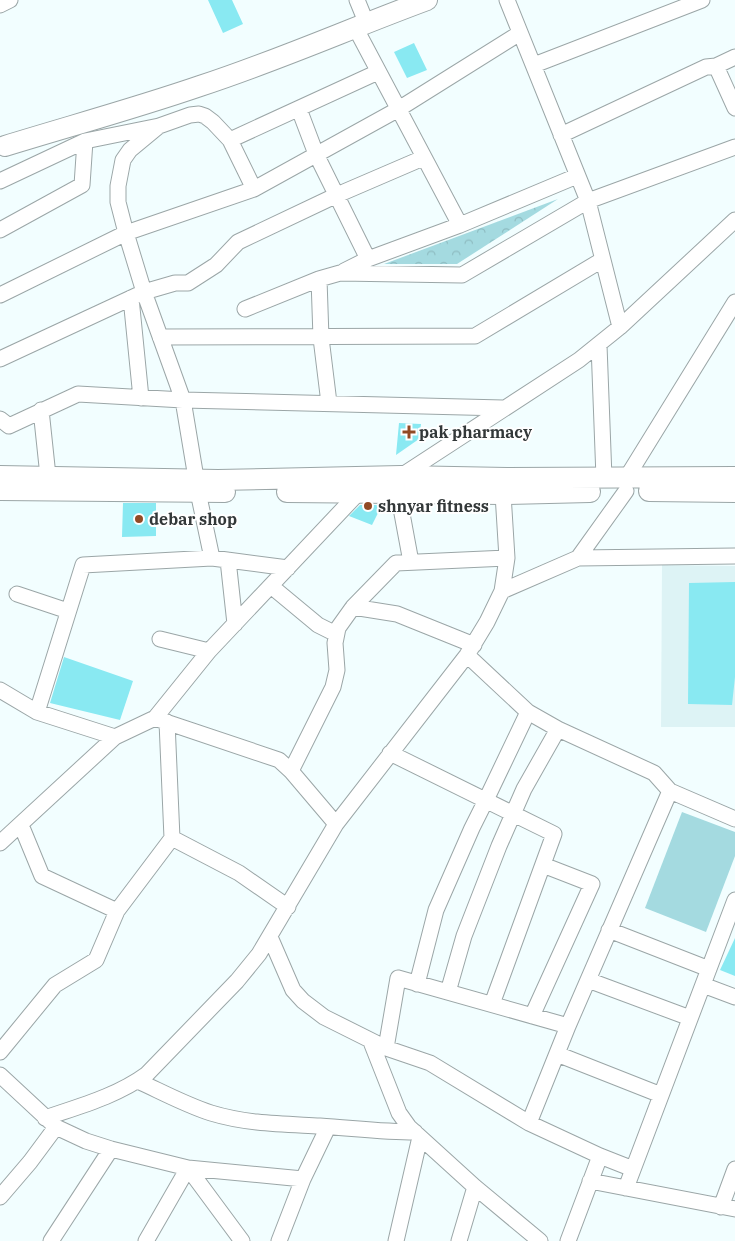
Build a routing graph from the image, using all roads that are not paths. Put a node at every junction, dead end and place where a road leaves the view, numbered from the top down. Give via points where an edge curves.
1 (10, 0) edge
2 (356, 0) edge
3 (427, 0) edge
4 (507, 0) edge
5 (702, 0) edge
6 (0, 5) edge
7 (361, 24) junction
8 (520, 33) junction
9 (735, 57) edge
10 (534, 65) junction
11 (716, 66) junction
12 (378, 72) junction
13 (735, 108) edge
14 (299, 109) junction
15 (397, 110) junction
16 (159, 126) junction
17 (561, 135) junction
18 (230, 140) junction
19 (2, 141) edge
20 (85, 141) junction
21 (735, 147) edge
22 (316, 154) junction
23 (423, 158) junction
24 (577, 176) junction
25 (0, 181) edge
26 (254, 189) junction
27 (337, 195) junction
28 (588, 201) junction
29 (735, 220) edge
30 (460, 225) junction
31 (0, 230) edge
32 (126, 234) junction
33 (368, 259) junction
34 (602, 260) junction
35 (340, 273) junction
36 (319, 279) junction
37 (0, 294) edge
38 (137, 295) junction
39 (735, 302) edge
40 (245, 309) dead end
41 (620, 327) junction
42 (160, 337) junction
43 (321, 338) junction
44 (599, 345) junction
45 (0, 359) edge
46 (141, 398) junction
47 (183, 400) junction
48 (329, 403) junction
49 (503, 408) junction
50 (41, 410) junction
51 (0, 419) edge
52 (0, 476) edge
53 (48, 476) junction
54 (735, 477) edge
55 (604, 478) junction
56 (400, 484) junction
57 (626, 484) junction
58 (197, 485) junction
59 (365, 485) junction
60 (0, 490) edge
61 (735, 492) edge
62 (503, 494) junction
63 (735, 556) edge
64 (212, 558) junction
65 (507, 558) junction
66 (578, 558) junction
67 (228, 560) junction
68 (410, 562) junction
69 (288, 568) junction
70 (271, 586) junction
71 (502, 591) junction
72 (18, 594) dead end
73 (353, 607) junction
74 (68, 611) junction
75 (235, 624) junction
76 (336, 634) junction
77 (160, 639) dead end
78 (471, 650) junction
79 (209, 651) junction
80 (3, 698) edge
81 (37, 712) junction
82 (528, 712) junction
83 (161, 720) junction
84 (558, 729) junction
85 (115, 737) junction
86 (390, 753) junction
87 (291, 772) junction
88 (670, 791) junction
89 (486, 800) junction
90 (514, 814) junction
91 (735, 819) edge
92 (336, 824) junction
93 (21, 826) junction
94 (172, 838) junction
95 (0, 843) edge
96 (543, 866) junction
97 (734, 906) edge
98 (288, 907) junction
99 (117, 911) junction
100 (610, 930) junction
101 (270, 937) junction
102 (709, 969) junction
103 (588, 980) junction
104 (417, 984) junction
105 (702, 985) junction
106 (448, 992) junction
107 (735, 997) edge
108 (492, 1004) junction
109 (532, 1016) junction
110 (690, 1018) junction
111 (568, 1026) junction
112 (371, 1042) junction
113 (386, 1048) junction
114 (0, 1052) edge
115 (557, 1054) junction
116 (0, 1075) edge
117 (138, 1081) junction
118 (661, 1095) junction
119 (51, 1122) junction
120 (529, 1123) junction
121 (328, 1127) junction
122 (418, 1135) junction
123 (111, 1150) junction
124 (600, 1156) junction
125 (188, 1168) junction
126 (633, 1169) junction
127 (735, 1169) edge
128 (303, 1179) junction
129 (590, 1181) junction
130 (475, 1187) junction
131 (626, 1188) junction
132 (0, 1197) edge
133 (728, 1208) edge
134 (51, 1241) edge
135 (146, 1241) edge
136 (242, 1241) edge
137 (279, 1241) edge
138 (396, 1241) edge
139 (459, 1241) edge
140 (540, 1241) edge
141 (568, 1241) edge

1 - 6 street
2 - 7 street
3 - 7 main road
4 - 8 street
5 - 10 street
7 - 12 street
7 - 19 main road via 200,86
8 - 10 street
8 - 15 street
9 - 11 street
10 - 17 street
11 - 13 street
11 - 17 street via 706,67
12 - 14 street
12 - 15 street
14 - 18 street
14 - 22 street
15 - 22 street
15 - 23 street
16 - 18 street via 199,114 206,116
16 - 20 street
16 - 32 street via 123,160 118,202
17 - 24 street
18 - 26 street
20 - 25 street
20 - 31 street via 82,186
21 - 28 street
22 - 26 street
22 - 27 street
23 - 27 street
23 - 30 street
24 - 28 street
24 - 30 street
26 - 32 street
27 - 33 street
27 - 38 street via 238,242 216,265 188,283 175,283
28 - 34 street
28 - 35 street via 462,275
29 - 41 street
30 - 33 street
32 - 37 street
32 - 38 street
33 - 35 street
34 - 41 street
34 - 43 street via 475,336
35 - 36 street
36 - 40 street
36 - 43 street
38 - 42 street
38 - 45 street
38 - 46 street
39 - 57 street
41 - 44 street
42 - 43 street
42 - 47 street
43 - 48 street
44 - 49 street
44 - 55 street
46 - 47 street
46 - 50 street via 78,394
47 - 48 street
47 - 58 street
48 - 49 street
49 - 56 street
50 - 51 street via 9,426
50 - 53 street
52 - 53 main road
53 - 58 main road
54 - 57 main road
55 - 56 main road
55 - 57 main road
56 - 59 main road
56 - 62 main road
56 - 68 street
57 - 61 main road
57 - 62 main road
57 - 66 street
58 - 59 main road
58 - 60 main road
58 - 64 street
59 - 69 street
62 - 65 street
63 - 66 street
64 - 67 street
64 - 74 street via 83,565
65 - 68 street
65 - 71 street
66 - 71 street
67 - 69 street
67 - 75 street
68 - 73 street via 396,563
69 - 70 street
70 - 75 street
70 - 76 street via 318,625
71 - 78 street
72 - 74 street
73 - 76 street
73 - 78 street via 397,614
74 - 81 street
75 - 79 street
76 - 87 street via 337,670 333,687
77 - 79 street
78 - 82 street
78 - 86 street
79 - 83 street
80 - 81 street
81 - 85 street
82 - 84 street
82 - 89 street
83 - 85 street
83 - 87 street via 279,760
83 - 94 street
84 - 88 street via 654,773
84 - 90 street via 524,789
85 - 93 street
86 - 89 street
86 - 92 street
87 - 92 street
88 - 91 street
88 - 100 street
89 - 90 street
89 - 104 street via 436,910
90 - 96 street via 554,834
90 - 106 street via 464,936
92 - 98 street
93 - 95 street
93 - 99 street via 42,876
94 - 98 street via 240,873
94 - 99 street
96 - 108 street
96 - 109 street via 592,884
97 - 102 street
98 - 101 street
99 - 114 street via 96,960 54,985
100 - 102 street
100 - 103 street
101 - 112 street via 293,990 303,1001 324,1017
101 - 117 street via 244,974
102 - 105 street
103 - 110 street
103 - 111 street
104 - 106 street
104 - 113 street via 398,978
105 - 107 street
105 - 110 street
106 - 108 street
108 - 109 street
109 - 111 street
110 - 118 street
111 - 115 street
112 - 113 street
112 - 122 street via 399,1113
113 - 120 street via 430,1063
115 - 118 street
115 - 120 street
116 - 119 street
117 - 119 street
117 - 121 street via 184,1103 220,1115 262,1124
118 - 126 street
119 - 123 street
119 - 132 street via 30,1162
120 - 124 street
121 - 122 street
121 - 128 street
122 - 130 street
122 - 138 street
123 - 125 street
123 - 134 street
124 - 126 street
124 - 129 street
125 - 128 street
125 - 135 street
125 - 136 street
126 - 131 street
127 - 133 street
128 - 137 street
129 - 131 street
129 - 141 street
130 - 139 street
130 - 140 street
131 - 133 street

